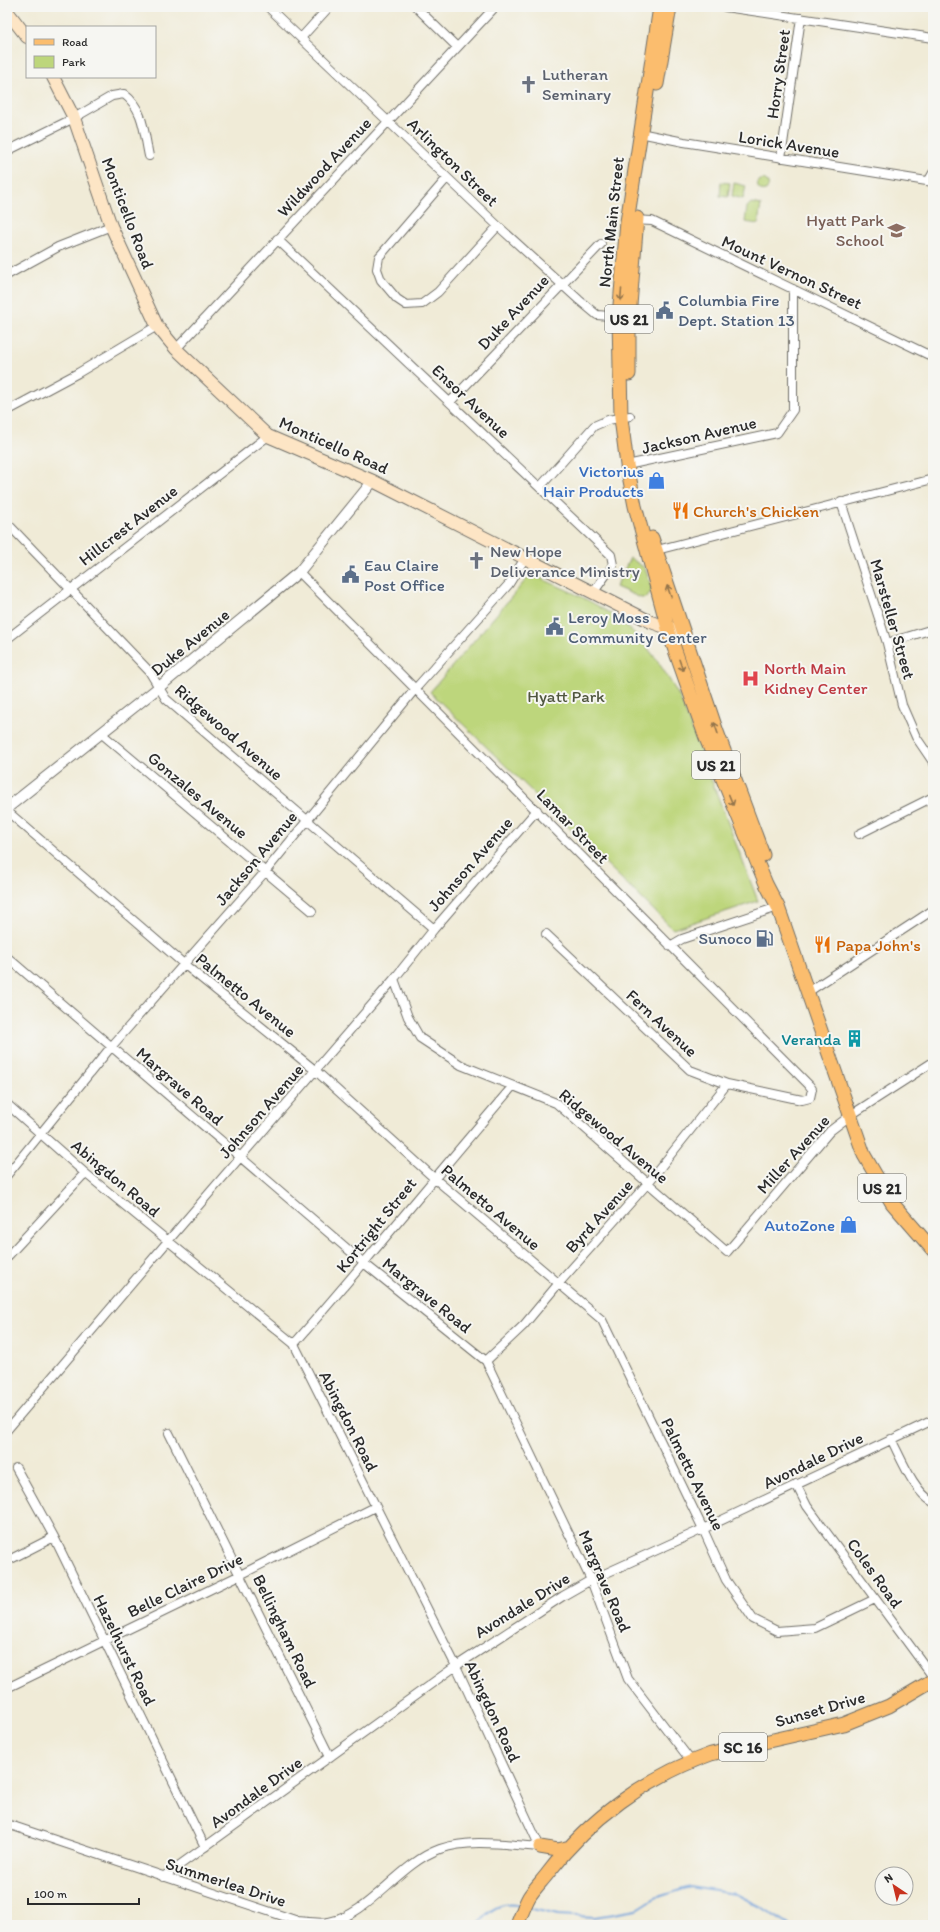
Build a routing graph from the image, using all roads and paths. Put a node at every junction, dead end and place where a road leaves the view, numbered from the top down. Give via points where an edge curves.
1 (268, 7) edge
2 (329, 7) edge
3 (416, 7) edge
4 (495, 7) edge
5 (660, 7) edge
6 (670, 7) edge
7 (724, 7) edge
8 (7, 11) edge
9 (801, 18) junction
10 (26, 36) edge
11 (301, 38) junction
12 (933, 38) edge
13 (457, 47) junction
14 (54, 78) edge
15 (74, 118) junction
16 (388, 120) junction
17 (644, 134) junction
18 (7, 150) edge
19 (149, 156) dead end
20 (781, 158) junction
21 (447, 178) junction
22 (932, 178) edge
23 (632, 221) junction
24 (111, 226) junction
25 (498, 226) junction
26 (277, 239) junction
27 (601, 244) dead end
28 (7, 275) edge
29 (561, 284) junction
30 (793, 289) junction
31 (624, 318) junction
32 (157, 326) junction
33 (176, 349) junction
34 (933, 357) edge
35 (450, 402) junction
36 (7, 411) edge
37 (626, 417) junction
38 (268, 436) junction
39 (631, 465) junction
40 (933, 479) edge
41 (373, 481) junction
42 (540, 486) junction
43 (841, 502) junction
44 (7, 523) edge
45 (651, 551) junction
46 (525, 558) junction
47 (299, 572) junction
48 (71, 589) junction
49 (593, 593) junction
50 (668, 628) junction
51 (682, 628) junction
52 (933, 629) edge
53 (7, 640) edge
54 (887, 643) junction
55 (158, 688) junction
56 (416, 688) junction
57 (102, 734) junction
58 (933, 762) edge
59 (933, 797) edge
60 (7, 810) edge
61 (537, 810) junction
62 (308, 820) junction
63 (859, 834) dead end
64 (265, 872) junction
65 (776, 902) junction
66 (933, 910) edge
67 (312, 911) dead end
68 (434, 929) junction
69 (546, 934) dead end
70 (670, 946) junction
71 (7, 957) edge
72 (185, 965) junction
73 (394, 979) junction
74 (808, 992) junction
75 (112, 1047) junction
76 (933, 1062) edge
77 (316, 1071) junction
78 (727, 1084) junction
79 (512, 1087) junction
80 (802, 1100) joint
81 (7, 1104) edge
82 (851, 1115) junction
83 (41, 1134) junction
84 (239, 1158) junction
85 (85, 1173) junction
86 (7, 1175) edge
87 (434, 1178) junction
88 (648, 1183) junction
89 (168, 1240) junction
90 (933, 1250) edge
91 (727, 1252) joint
92 (7, 1257) edge
93 (365, 1264) junction
94 (558, 1283) junction
95 (294, 1344) junction
96 (486, 1361) junction
97 (933, 1420) edge
98 (7, 1430) edge
99 (169, 1433) dead end
100 (892, 1439) junction
101 (16, 1468) dead end
102 (796, 1484) junction
103 (933, 1502) edge
104 (375, 1507) junction
105 (703, 1529) junction
106 (54, 1537) junction
107 (7, 1561) edge
108 (240, 1575) junction
109 (591, 1580) junction
110 (875, 1599) junction
111 (103, 1641) junction
112 (456, 1666) junction
113 (933, 1679) edge
114 (7, 1688) edge
115 (330, 1757) junction
116 (691, 1761) junction
117 (7, 1824) edge
118 (205, 1847) junction
119 (540, 1847) junction
120 (570, 1847) junction
121 (547, 1873) junction
122 (163, 1877) junction
123 (517, 1925) edge

1 - 11 street, Arlington Street
2 - 11 street
3 - 13 street
4 - 13 street, Wildwood Avenue
5 - 17 main road, North Main Street / US 21
6 - 17 main road, North Main Street / US 21
7 - 9 street
8 - 10 main road
9 - 12 street
9 - 20 street, Horry Street
11 - 16 street, Arlington Street
13 - 16 street, Wildwood Avenue
14 - 15 main road, Monticello Road
15 - 18 street
15 - 19 street via 112,96 124,94 139,109
15 - 24 main road, Monticello Road
16 - 21 street, Arlington Street
16 - 26 street, Wildwood Avenue
17 - 20 street, Lorick Avenue
17 - 23 main road, North Main Street / US 21
20 - 22 street, Lorick Avenue
21 - 25 street, Arlington Street
21 - 25 street via 379,257 377,269 381,280 397,299 406,305 422,304 438,292
23 - 30 street, Mount Vernon Street via 652,221
23 - 31 main road, North Main Street / US 21
24 - 28 street via 58,247
24 - 32 main road, Monticello Road
25 - 29 street, Arlington Street
26 - 33 street, Wildwood Avenue
26 - 35 street, Ensor Avenue
27 - 29 street, Duke Avenue
29 - 31 street, Arlington Street via 597,315
29 - 35 street, Duke Avenue
30 - 34 street, Mount Vernon Street
30 - 39 street, Jackson Avenue via 793,410 777,433
31 - 37 main road, North Main Street / US 21
32 - 33 main road, Monticello Road
32 - 36 street
33 - 38 main road, Monticello Road
35 - 42 street, Ensor Avenue
37 - 39 main road, North Main Street / US 21
37 - 42 street via 594,426
38 - 41 main road, Monticello Road
38 - 48 street, Hillcrest Avenue
39 - 45 main road, North Main Street / US 21 via 635,506
40 - 43 street
41 - 46 main road, Monticello Road
41 - 47 street, Duke Avenue
42 - 49 street, Ensor Avenue via 611,555 613,565
43 - 45 street
43 - 54 street, Marsteller Street
44 - 48 street, Ridgewood Avenue
45 - 50 main road, North Main Street / US 21
51 -> 45 main road, North Main Street / US 21
46 - 49 main road, Monticello Road
46 - 56 street, Jackson Avenue via 509,584
47 - 55 street, Duke Avenue
47 - 56 street, Lamar Street
48 - 53 street, Hillcrest Avenue
48 - 55 street, Ridgewood Avenue via 149,671
49 - 50 main road, Monticello Road
50 - 51 main road, Monticello Road
50 -> 65 main road, North Main Street / US 21 via 706,738 766,884
65 -> 51 main road, North Main Street / US 21 via 768,870
52 - 54 street
54 - 58 street, Marsteller Street via 902,705 916,737
55 - 57 street, Duke Avenue
55 - 62 street, Ridgewood Avenue via 166,699
56 - 61 street, Lamar Street
56 - 62 street, Jackson Avenue
57 - 60 street, Duke Avenue
57 - 64 street, Gonzales Avenue
59 - 63 street
60 - 72 street, Palmetto Avenue
61 - 68 street, Johnson Avenue
61 - 70 street, Lamar Street
62 - 64 street, Jackson Avenue
62 - 68 street, Ridgewood Avenue
64 - 67 street, Gonzales Avenue
64 - 72 street, Jackson Avenue
65 - 70 street
65 - 74 main road, North Main Street / US 21
66 - 74 street
68 - 73 street, Johnson Avenue
69 - 78 street, Fern Avenue via 690,1070
70 - 80 street, Lamar Street via 812,1089 810,1098
71 - 75 street, Margrave Road
72 - 75 street, Jackson Avenue
72 - 77 street, Palmetto Avenue
73 - 77 street, Johnson Avenue
73 - 79 street, Ridgewood Avenue via 408,1017 420,1038 461,1065
74 - 82 main road, North Main Street / US 21
75 - 83 street, Jackson Avenue
75 - 84 street, Margrave Road
76 - 82 street, Miller Avenue
77 - 84 street, Johnson Avenue
77 - 87 street, Palmetto Avenue
78 - 80 street, Fern Avenue
78 - 88 street, Byrd Avenue
79 - 87 street, Kortright Street
79 - 88 street, Ridgewood Avenue via 556,1103
81 - 83 street, Abingdon Road
82 - 90 main road, North Main Street / US 21 via 864,1155 881,1187
82 - 91 street, Miller Avenue via 830,1131
83 - 85 street, Abingdon Road
83 - 86 street, Jackson Avenue
84 - 89 street, Johnson Avenue
84 - 93 street, Margrave Road
85 - 89 street, Abingdon Road
85 - 92 street
87 - 93 street, Kortright Street
87 - 94 street, Palmetto Avenue
88 - 91 street, Ridgewood Avenue
88 - 94 street, Byrd Avenue
89 - 95 street, Abingdon Road
89 - 98 street, Johnson Avenue
93 - 95 street, Kortright Street
93 - 96 street, Margrave Road
94 - 96 street, Byrd Avenue via 524,1325
94 - 105 street, Palmetto Avenue via 602,1320
95 - 104 street, Abingdon Road
96 - 109 street, Margrave Road
97 - 100 street, Avondale Drive
99 - 108 street, Bellingham Road
100 - 102 street, Avondale Drive
100 - 103 street via 912,1479 927,1499
101 - 106 street, Hazelhurst Road
102 - 105 street, Avondale Drive
102 - 110 street, Coles Road via 808,1506
104 - 108 street, Belle Claire Drive
104 - 112 street, Abingdon Road
105 - 109 street, Avondale Drive
105 - 110 street, Palmetto Avenue via 726,1580 753,1619 777,1632 815,1628
106 - 107 street
106 - 111 street, Hazelhurst Road
108 - 111 street, Belle Claire Drive
108 - 115 street, Bellingham Road
109 - 112 street, Avondale Drive
109 - 116 street, Margrave Road via 628,1679
110 - 113 street, Coles Road
111 - 114 street, Belle Claire Drive
111 - 118 street, Hazelhurst Road
112 - 115 street, Avondale Drive
112 - 119 street, Abingdon Road
113 - 116 main road, Sunset Drive / SC 16 via 890,1706 844,1724 718,1752
115 - 118 street, Avondale Drive
116 - 120 main road, Sunset Drive / SC 16 via 655,1779 618,1803
117 - 122 street, Summerlea Drive
118 - 122 street, Avondale Drive
119 - 120 main road via 558,1850
119 - 121 main road via 546,1860
119 - 122 street, Summerlea Drive via 472,1843 440,1849 411,1864 352,1914 329,1922 298,1921
120 - 121 main road, Sunset Drive / SC 16
121 - 123 main road, Sunset Drive / SC 16 via 525,1907

